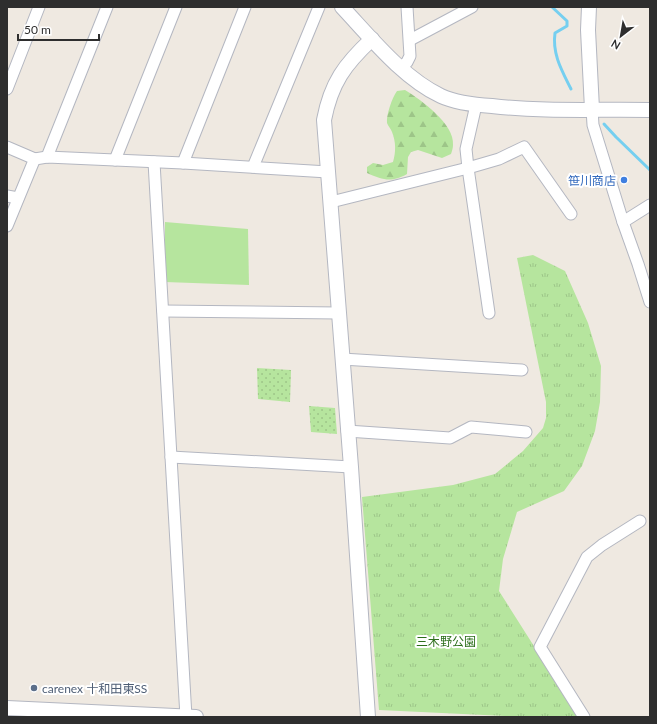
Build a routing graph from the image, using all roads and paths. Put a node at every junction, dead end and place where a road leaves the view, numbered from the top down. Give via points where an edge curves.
1 (39, 7) edge
2 (107, 7) edge
3 (176, 7) edge
4 (245, 7) edge
5 (319, 7) edge
6 (342, 7) edge
7 (407, 7) edge
8 (472, 7) edge
9 (588, 7) edge
10 (372, 39) junction
11 (410, 40) junction
12 (401, 68) junction
13 (7, 89) edge
14 (476, 105) junction
15 (592, 109) junction
16 (650, 110) edge
17 (7, 147) edge
18 (47, 157) junction
19 (35, 159) junction
20 (115, 160) junction
21 (154, 162) junction
22 (183, 163) junction
23 (253, 167) junction
24 (468, 168) junction
25 (328, 172) junction
26 (12, 197) edge
27 (331, 202) junction
28 (650, 204) edge
29 (571, 214) dead end
30 (623, 222) junction
31 (7, 226) edge
32 (650, 302) edge
33 (163, 311) junction
34 (338, 313) junction
35 (489, 313) dead end
36 (342, 359) junction
37 (522, 370) dead end
38 (347, 431) junction
39 (526, 432) dead end
40 (172, 458) junction
41 (351, 467) junction
42 (640, 521) dead end
43 (7, 704) edge
44 (7, 708) edge
45 (186, 716) edge
46 (196, 717) edge
47 (368, 717) edge
48 (584, 717) edge

1 - 13 street
2 - 18 street
3 - 20 street
4 - 22 street
5 - 23 street
6 - 10 street
7 - 11 street
8 - 11 street
9 - 15 street
10 - 12 street
10 - 25 street via 342,71 326,107 324,120
11 - 12 street via 410,56
12 - 14 street via 442,96
14 - 15 street via 520,109
14 - 24 street via 466,150
15 - 16 street
15 - 30 street via 593,125
17 - 19 street
18 - 19 street
18 - 20 street
19 - 26 street
20 - 21 street
21 - 22 street
21 - 33 street
22 - 23 street
23 - 25 street
24 - 27 street
24 - 29 street via 498,159 524,147
24 - 35 street
25 - 27 street
26 - 31 street
27 - 34 street
28 - 30 street
30 - 32 street
33 - 34 street
33 - 40 street
34 - 36 street
36 - 37 street
36 - 38 street
38 - 39 street via 450,438 471,427
38 - 41 street
40 - 41 street
40 - 45 street
41 - 47 street
42 - 48 street via 587,557 540,647
43 - 44 street
44 - 45 street
45 - 46 street

